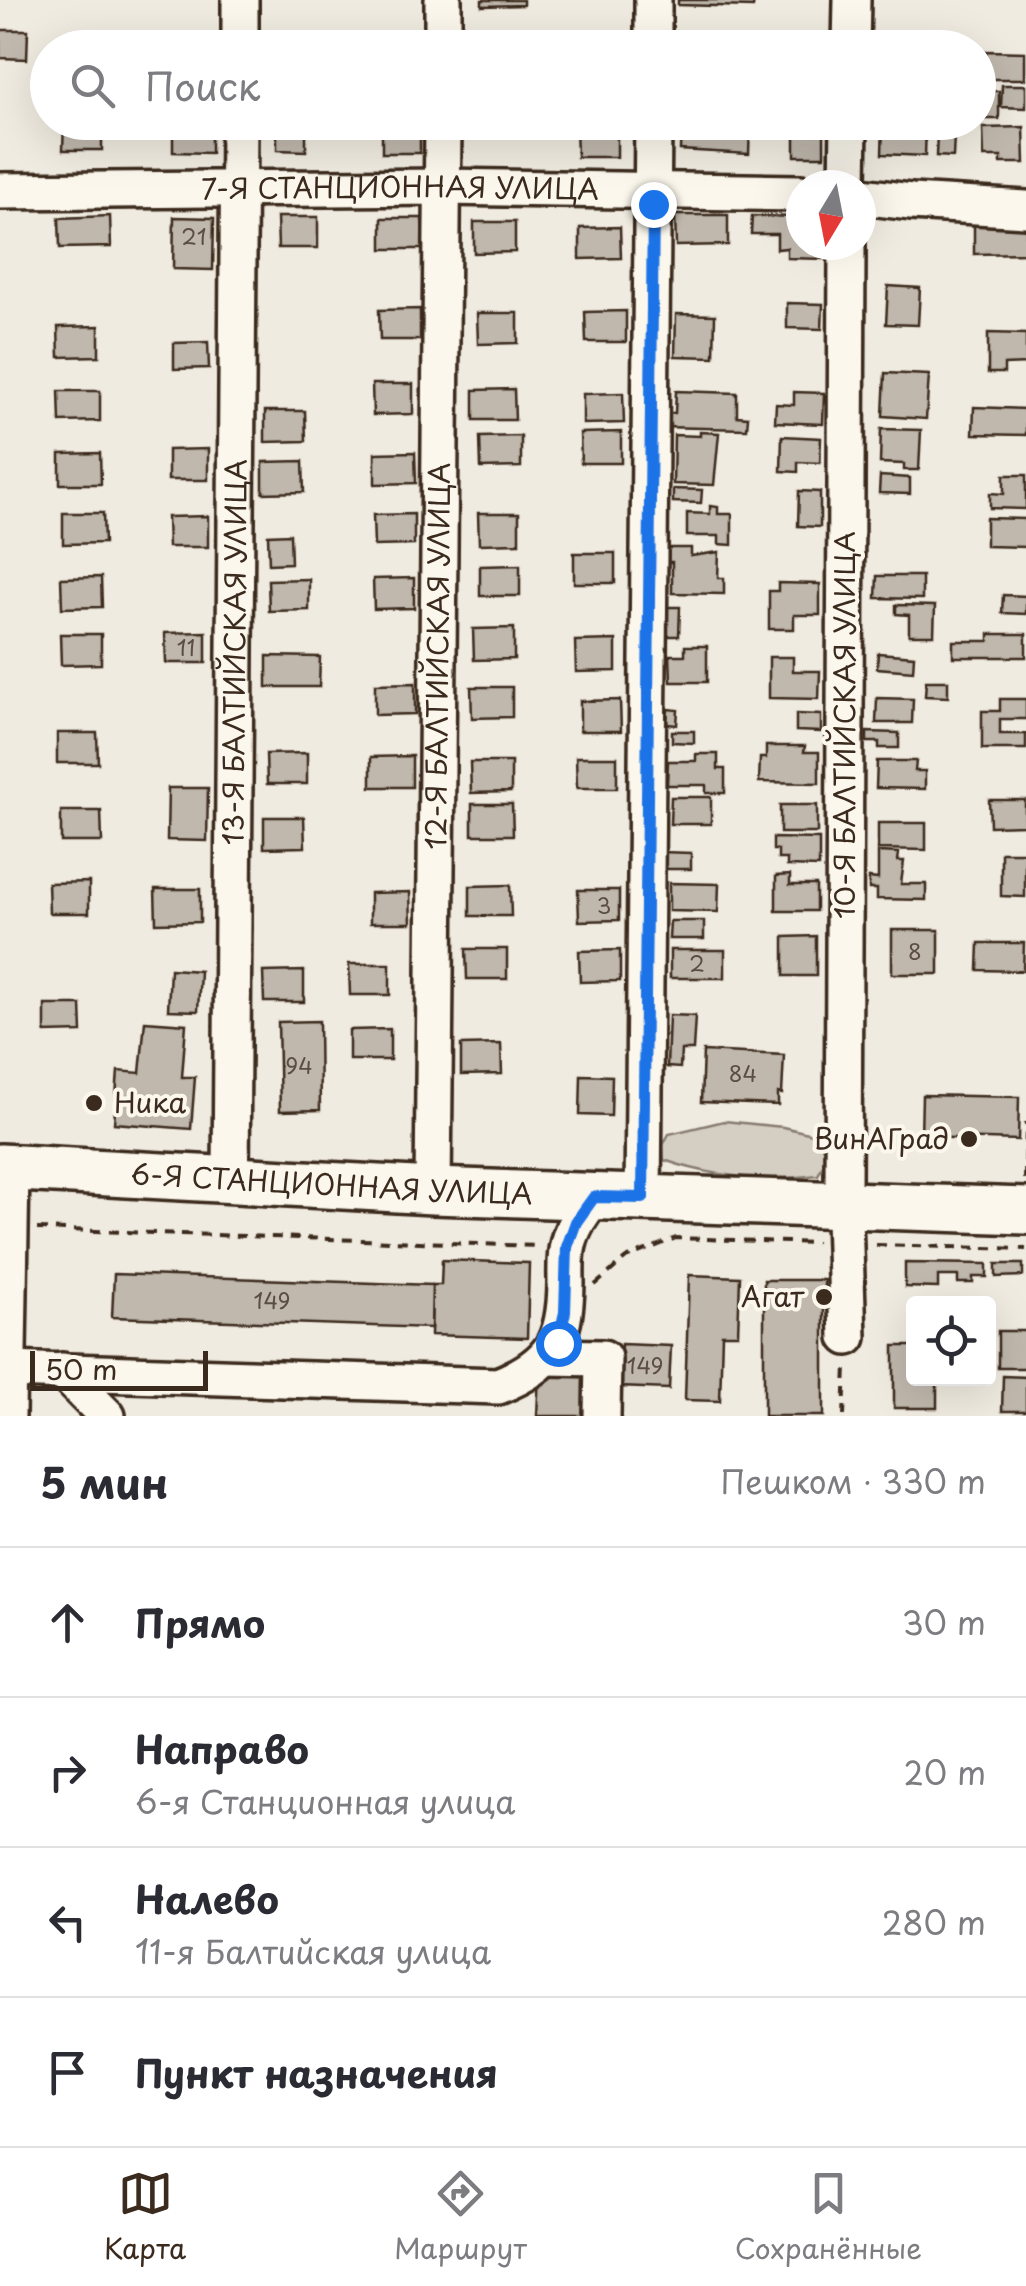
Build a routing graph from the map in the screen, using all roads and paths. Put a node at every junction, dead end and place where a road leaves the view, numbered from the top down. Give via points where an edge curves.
1 (240, 0) edge
2 (443, 0) edge
3 (654, 0) edge
4 (852, 0) edge
5 (240, 30) edge
6 (443, 30) edge
7 (653, 30) edge
8 (851, 30) edge
9 (240, 140) edge
10 (443, 140) edge
11 (653, 140) edge
12 (849, 140) edge
13 (848, 170) edge
14 (443, 186) junction
15 (239, 188) junction
16 (0, 191) edge
17 (653, 191) junction
18 (786, 193) edge
19 (876, 198) edge
20 (1026, 209) edge
21 (848, 260) edge
22 (1026, 1122) edge
23 (6, 1168) edge
24 (231, 1180) junction
25 (433, 1191) junction
26 (594, 1197) junction
27 (643, 1198) junction
28 (1025, 1202) edge
29 (843, 1225) junction
30 (10, 1228) junction
31 (567, 1247) junction
32 (1026, 1250) edge
33 (595, 1284) dead end
34 (848, 1337) joint
35 (546, 1357) junction
36 (8, 1370) junction
37 (62, 1371) junction
38 (477, 1401) edge
39 (7, 1416) edge
40 (107, 1416) edge
41 (602, 1416) edge
42 (844, 1416) edge

1 - 5 street
2 - 6 street
3 - 7 street
4 - 8 street
9 - 15 street, 13-Я БАЛТИЙСКАЯ УЛИЦА
10 - 14 street, 12-Я БАЛТИЙСКАЯ УЛИЦА
11 - 17 street
12 - 13 street
14 - 15 street, 7-Я СТАНЦИОННАЯ УЛИЦА
14 - 17 street, 7-Я СТАНЦИОННАЯ УЛИЦА
14 - 25 street, 12-Я БАЛТИЙСКАЯ УЛИЦА
15 - 16 street, 7-Я СТАНЦИОННАЯ УЛИЦА
15 - 24 street, 13-Я БАЛТИЙСКАЯ УЛИЦА
17 - 18 street, 7-Я СТАНЦИОННАЯ УЛИЦА
17 - 27 street
19 - 20 street
21 - 29 street, 10-Я БАЛТИЙСКАЯ УЛИЦА
22 - 28 path
23 - 24 main road, 6-Я СТАНЦИОННАЯ УЛИЦА
23 - 30 street
24 - 25 main road, 6-Я СТАНЦИОННАЯ УЛИЦА
25 - 26 main road, 6-Я СТАНЦИОННАЯ УЛИЦА
26 - 27 main road, 6-Я СТАНЦИОННАЯ УЛИЦА
26 - 31 street
27 - 29 main road, 6-Я СТАНЦИОННАЯ УЛИЦА
28 - 29 main road, 6-Я СТАНЦИОННАЯ УЛИЦА
29 - 32 path
29 - 33 path via 676,1238 626,1258
29 - 34 street, 10-Я БАЛТИЙСКАЯ УЛИЦА
30 - 31 path
30 - 36 street
31 - 35 street via 565,1312 558,1343
34 - 42 path
35 - 38 street
35 - 41 street via 603,1358
36 - 37 street
36 - 39 street
37 - 38 street
37 - 40 street

